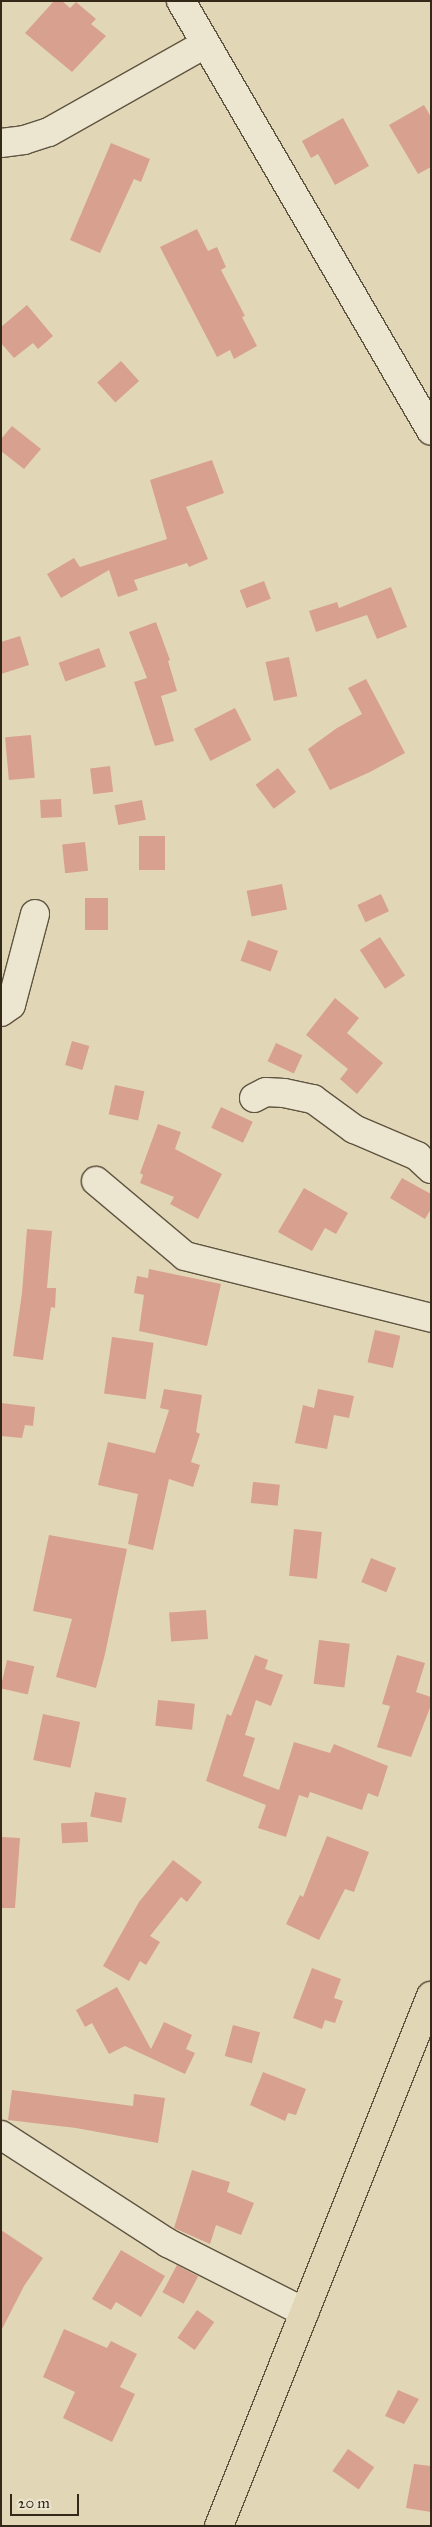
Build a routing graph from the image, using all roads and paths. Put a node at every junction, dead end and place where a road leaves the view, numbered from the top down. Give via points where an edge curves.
1 (181, 1) edge
2 (205, 44) junction
3 (1, 143) edge
4 (431, 430) edge
5 (36, 914) dead end
6 (1, 1012) edge
7 (254, 1098) dead end
8 (431, 1169) edge
9 (96, 1181) dead end
10 (431, 1318) edge
11 (431, 1996) edge
12 (1, 2135) edge
13 (304, 2312) junction
14 (219, 2526) edge

1 - 2 street
2 - 3 street via 49,132
2 - 4 street
5 - 6 street via 10,1005
7 - 8 street via 266,1092 313,1099 354,1129 417,1156
9 - 10 street via 185,1256
11 - 13 main road
12 - 13 street via 168,2243
13 - 14 main road

